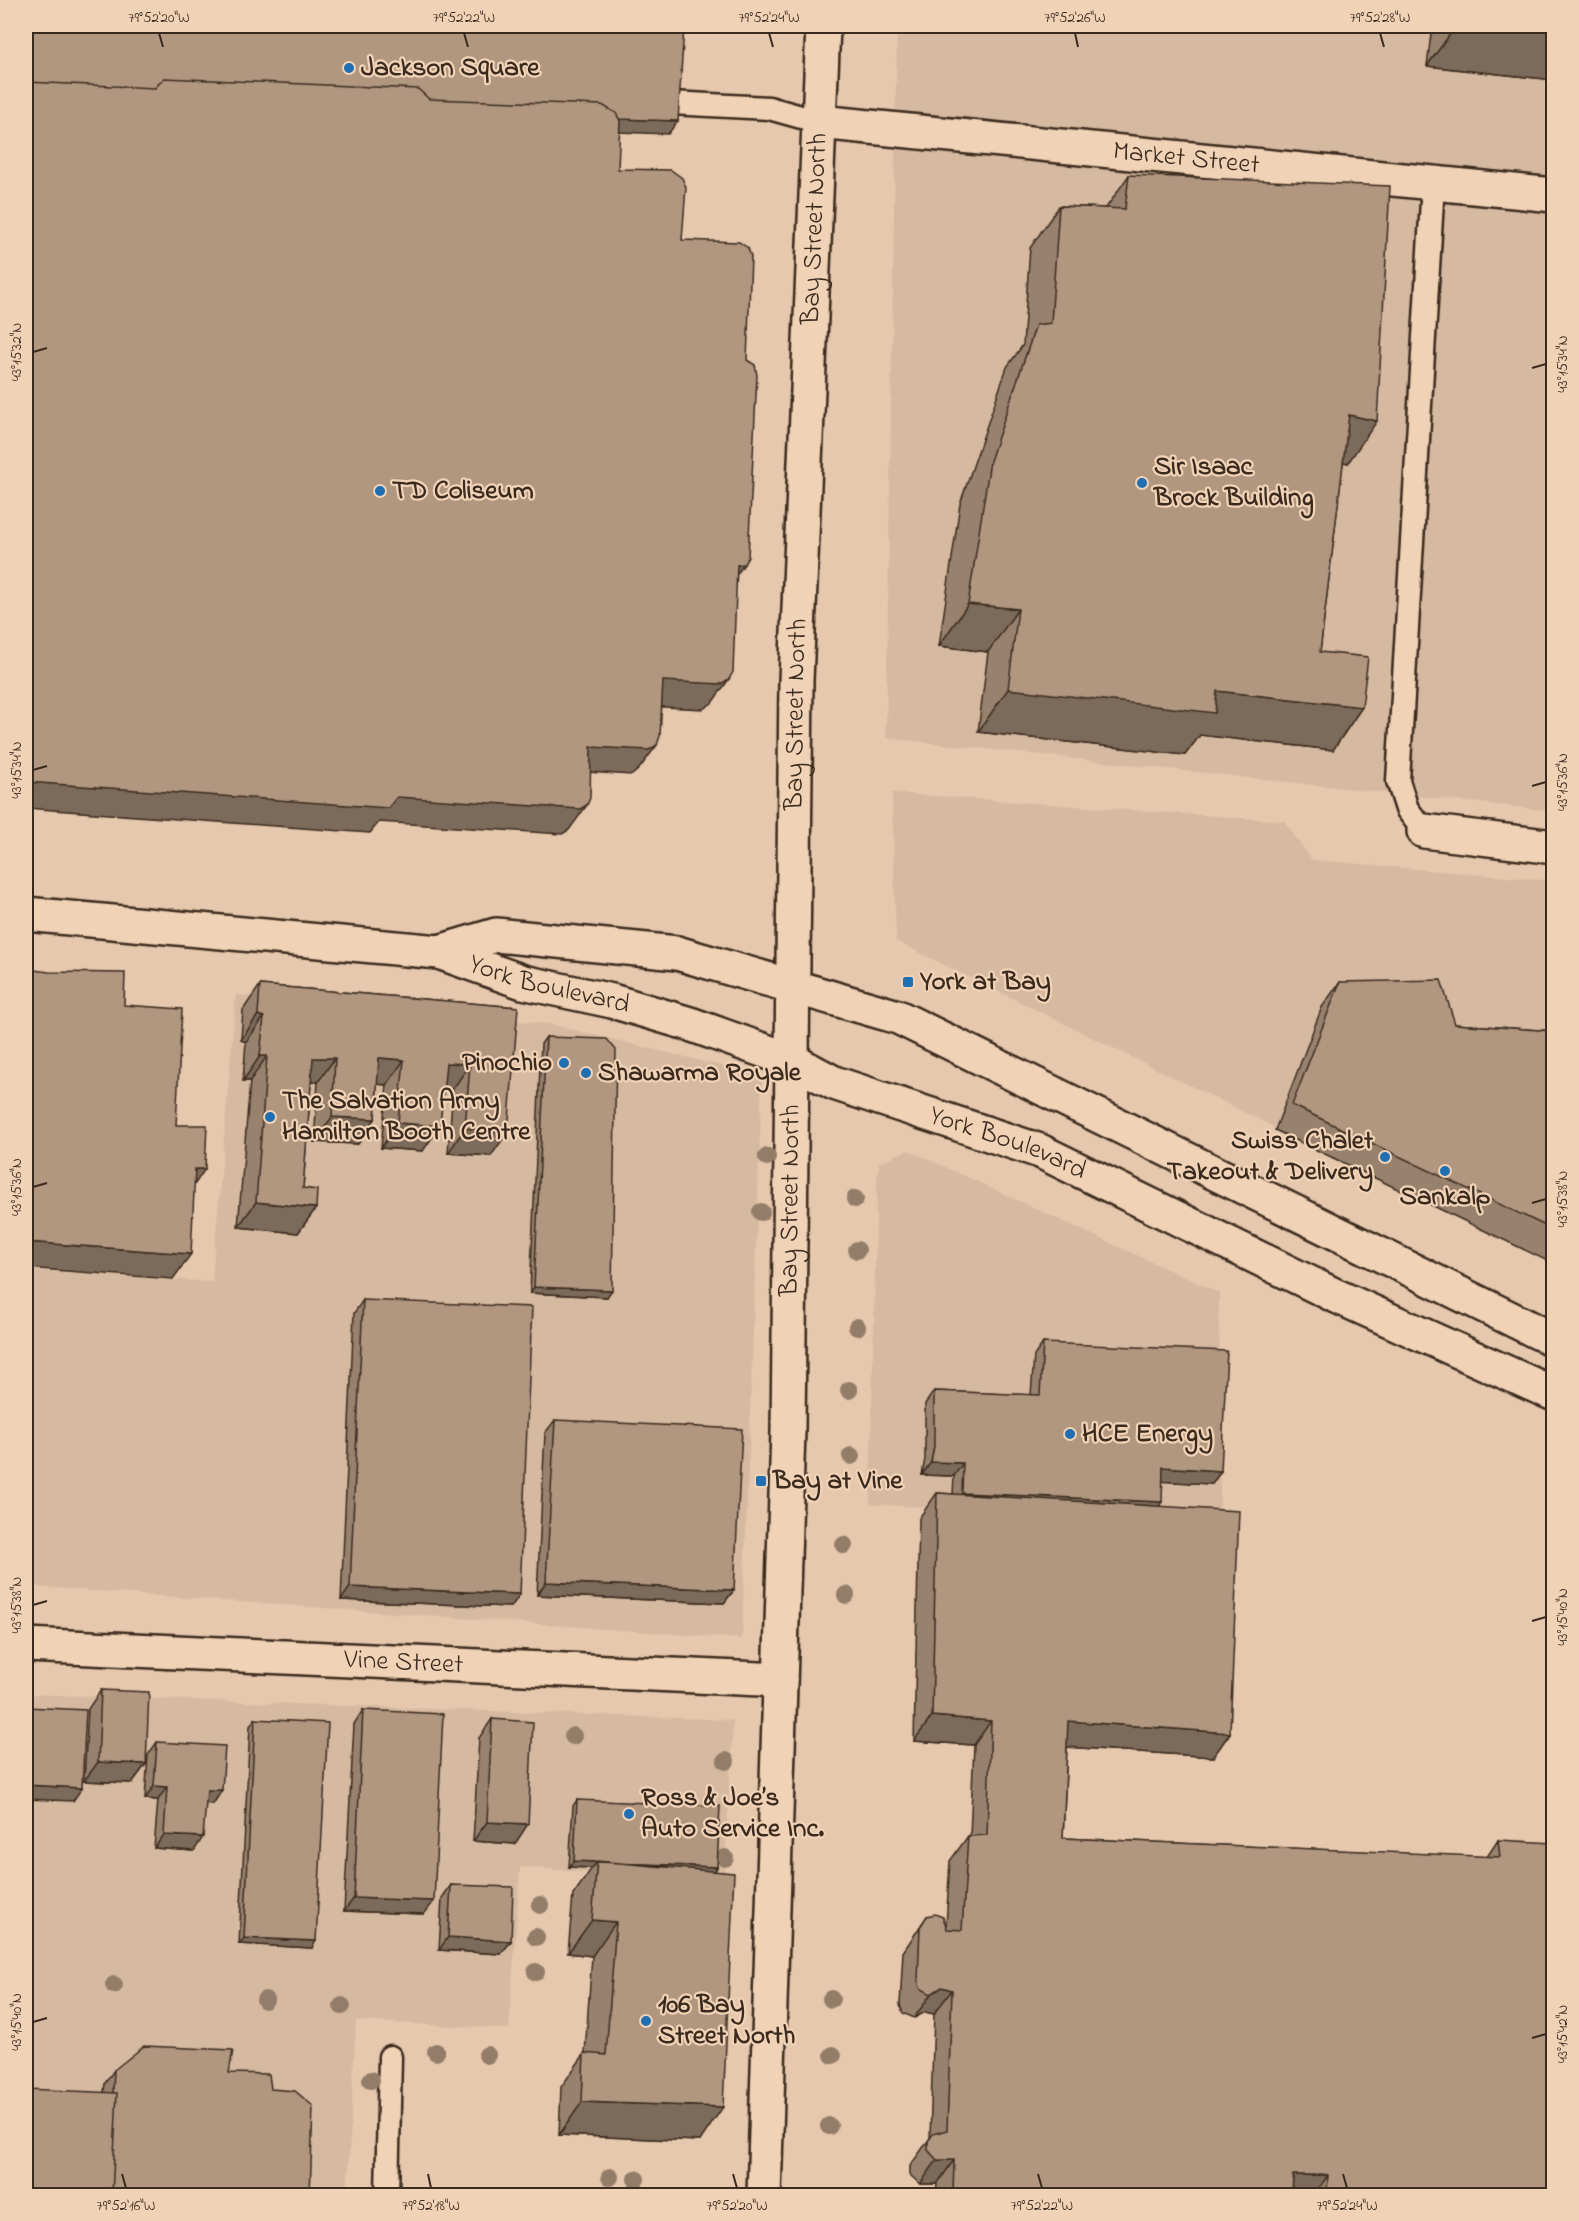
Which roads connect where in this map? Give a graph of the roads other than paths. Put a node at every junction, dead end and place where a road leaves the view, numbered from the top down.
1 (823, 26) edge
2 (670, 103) edge
3 (819, 122) junction
4 (1433, 183) junction
5 (1554, 195) edge
6 (1424, 831) joint
7 (1554, 847) edge
8 (26, 914) edge
9 (439, 951) junction
10 (794, 987) junction
11 (793, 1061) junction
12 (1554, 1340) edge
13 (1554, 1394) edge
14 (26, 1645) edge
15 (780, 1680) junction
16 (390, 2057) dead end
17 (387, 2196) edge
18 (764, 2196) edge

1 - 3 main road, Bay Street North
2 - 3 lane
3 - 4 main road, Market Street
3 - 10 main road, Bay Street North
4 - 5 main road, Market Street
4 - 6 lane
6 - 7 main road
8 - 9 main road, York Boulevard
9 - 10 main road, York Boulevard
9 - 11 main road, York Boulevard
10 - 11 main road, Bay Street North
10 - 12 main road, York Boulevard
11 - 13 main road, York Boulevard
11 - 15 main road, Bay Street North
14 - 15 main road, Vine Street
15 - 18 main road, Bay Street North
16 - 17 lane

